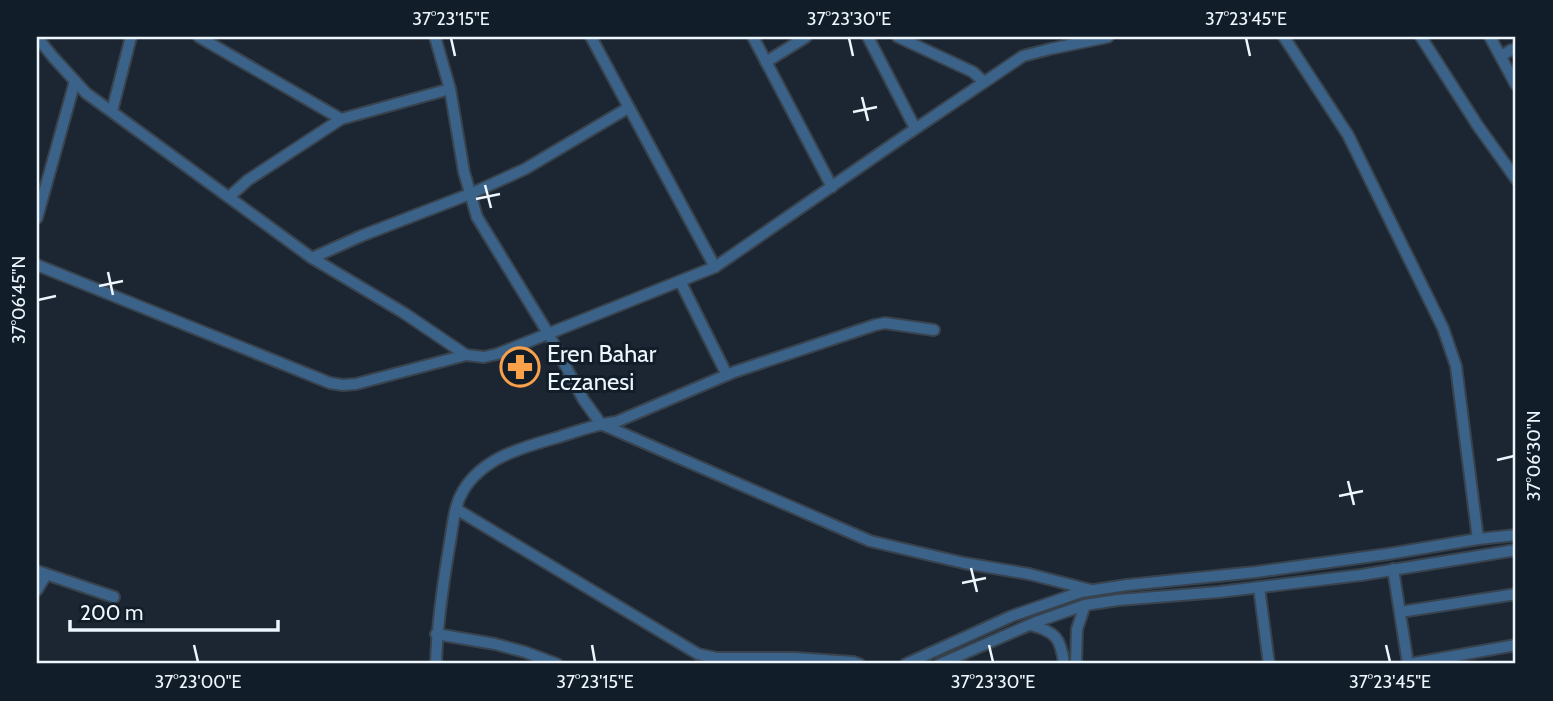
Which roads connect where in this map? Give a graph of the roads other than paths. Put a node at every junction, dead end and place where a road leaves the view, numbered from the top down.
1 (37, 37) edge
2 (131, 37) edge
3 (199, 37) edge
4 (435, 37) edge
5 (591, 37) edge
6 (752, 37) edge
7 (806, 37) edge
8 (868, 37) edge
9 (898, 37) edge
10 (1045, 37) edge
11 (1108, 37) edge
12 (1284, 37) edge
13 (1421, 37) edge
14 (1490, 37) edge
15 (1050, 49) junction
16 (1516, 49) edge
17 (1501, 56) junction
18 (766, 62) junction
19 (75, 82) junction
20 (984, 82) junction
21 (1516, 85) edge
22 (450, 89) junction
23 (628, 108) junction
24 (112, 111) junction
25 (341, 119) junction
26 (915, 128) junction
27 (1516, 179) edge
28 (832, 187) junction
29 (470, 194) junction
30 (229, 197) junction
31 (37, 218) edge
32 (312, 258) junction
33 (37, 265) edge
34 (716, 267) junction
35 (680, 281) junction
36 (934, 330) dead end
37 (548, 333) junction
38 (466, 355) junction
39 (727, 375) junction
40 (601, 424) junction
41 (456, 509) junction
42 (1516, 535) edge
43 (1478, 539) junction
44 (1516, 550) edge
45 (1393, 569) junction
46 (41, 573) edge
47 (1259, 587) junction
48 (37, 590) edge
49 (1091, 590) junction
50 (1516, 594) edge
51 (114, 597) dead end
52 (1085, 605) junction
53 (1400, 612) junction
54 (1030, 625) junction
55 (436, 634) junction
56 (1516, 645) edge
57 (1062, 649) junction
58 (1076, 659) edge
59 (436, 664) edge
60 (557, 664) edge
61 (859, 664) edge
62 (906, 664) edge
63 (940, 664) edge
64 (1064, 664) edge
65 (1269, 664) edge
66 (1408, 664) edge

1 - 19 street
2 - 24 street
3 - 25 street
4 - 22 street
5 - 23 street
6 - 18 street
7 - 18 street
8 - 26 street
9 - 20 street
10 - 15 street
11 - 15 street
12 - 43 street
13 - 27 street
14 - 17 street
15 - 20 street
16 - 17 street
17 - 21 street
18 - 28 street
19 - 24 street
19 - 31 street
20 - 26 street
22 - 25 street
22 - 29 street
23 - 29 street
23 - 34 street
24 - 30 street
25 - 30 street
26 - 28 street
28 - 34 street
29 - 32 street
29 - 37 street
30 - 32 street
32 - 38 street
33 - 38 street
34 - 35 street
35 - 37 street
35 - 39 street
36 - 39 street
37 - 38 street
37 - 40 street
39 - 40 street
40 - 41 street
40 - 49 street
41 - 55 street
41 - 61 street
42 - 43 street
43 - 49 street
44 - 45 street
45 - 47 street
45 - 53 street
46 - 48 street
46 - 51 street
47 - 52 street
47 - 65 street
49 - 62 street
50 - 53 street
52 - 54 street
52 - 58 street
53 - 66 street
54 - 57 street
54 - 63 street
55 - 59 street
55 - 60 street
56 - 66 street
57 - 58 street
57 - 64 street

